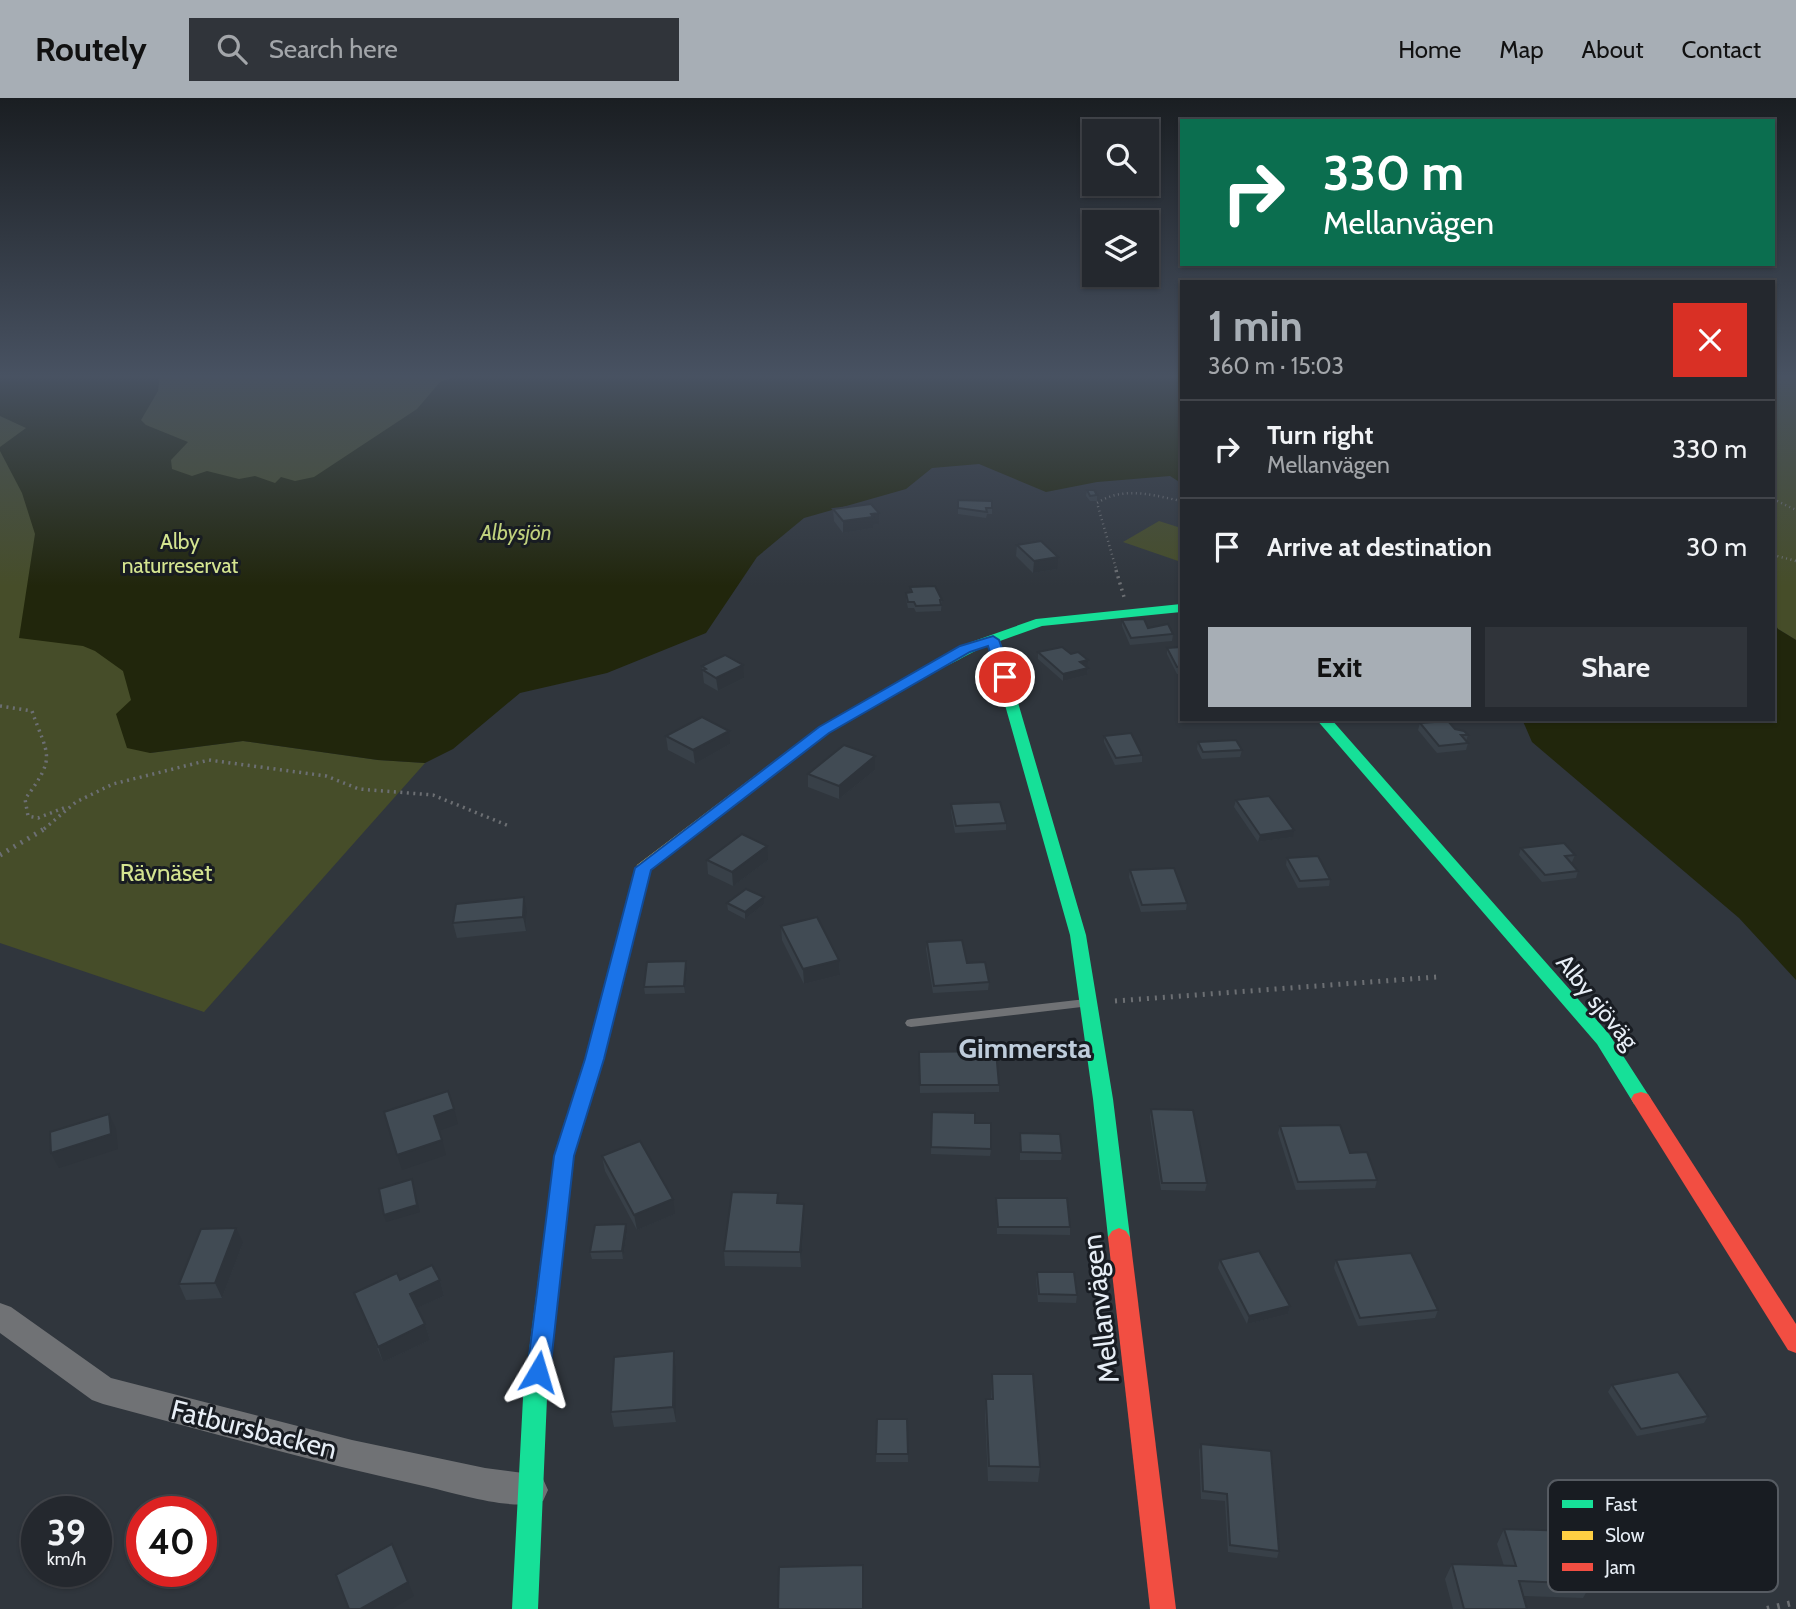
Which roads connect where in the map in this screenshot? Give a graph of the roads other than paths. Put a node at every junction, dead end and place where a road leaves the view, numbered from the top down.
1 (1180, 608) edge
2 (993, 640) junction
3 (1325, 721) edge
4 (1090, 1003) junction
5 (911, 1023) dead end
6 (0, 1316) edge
7 (1796, 1343) edge
8 (531, 1490) junction
9 (525, 1609) edge
10 (1163, 1609) edge

1 - 2 street
2 - 4 street, Mellanvägen
2 - 8 street
3 - 7 street, Alby sjöväg
4 - 5 lane
4 - 10 street, Mellanvägen
6 - 8 street, Fatbursbacken
8 - 9 street

